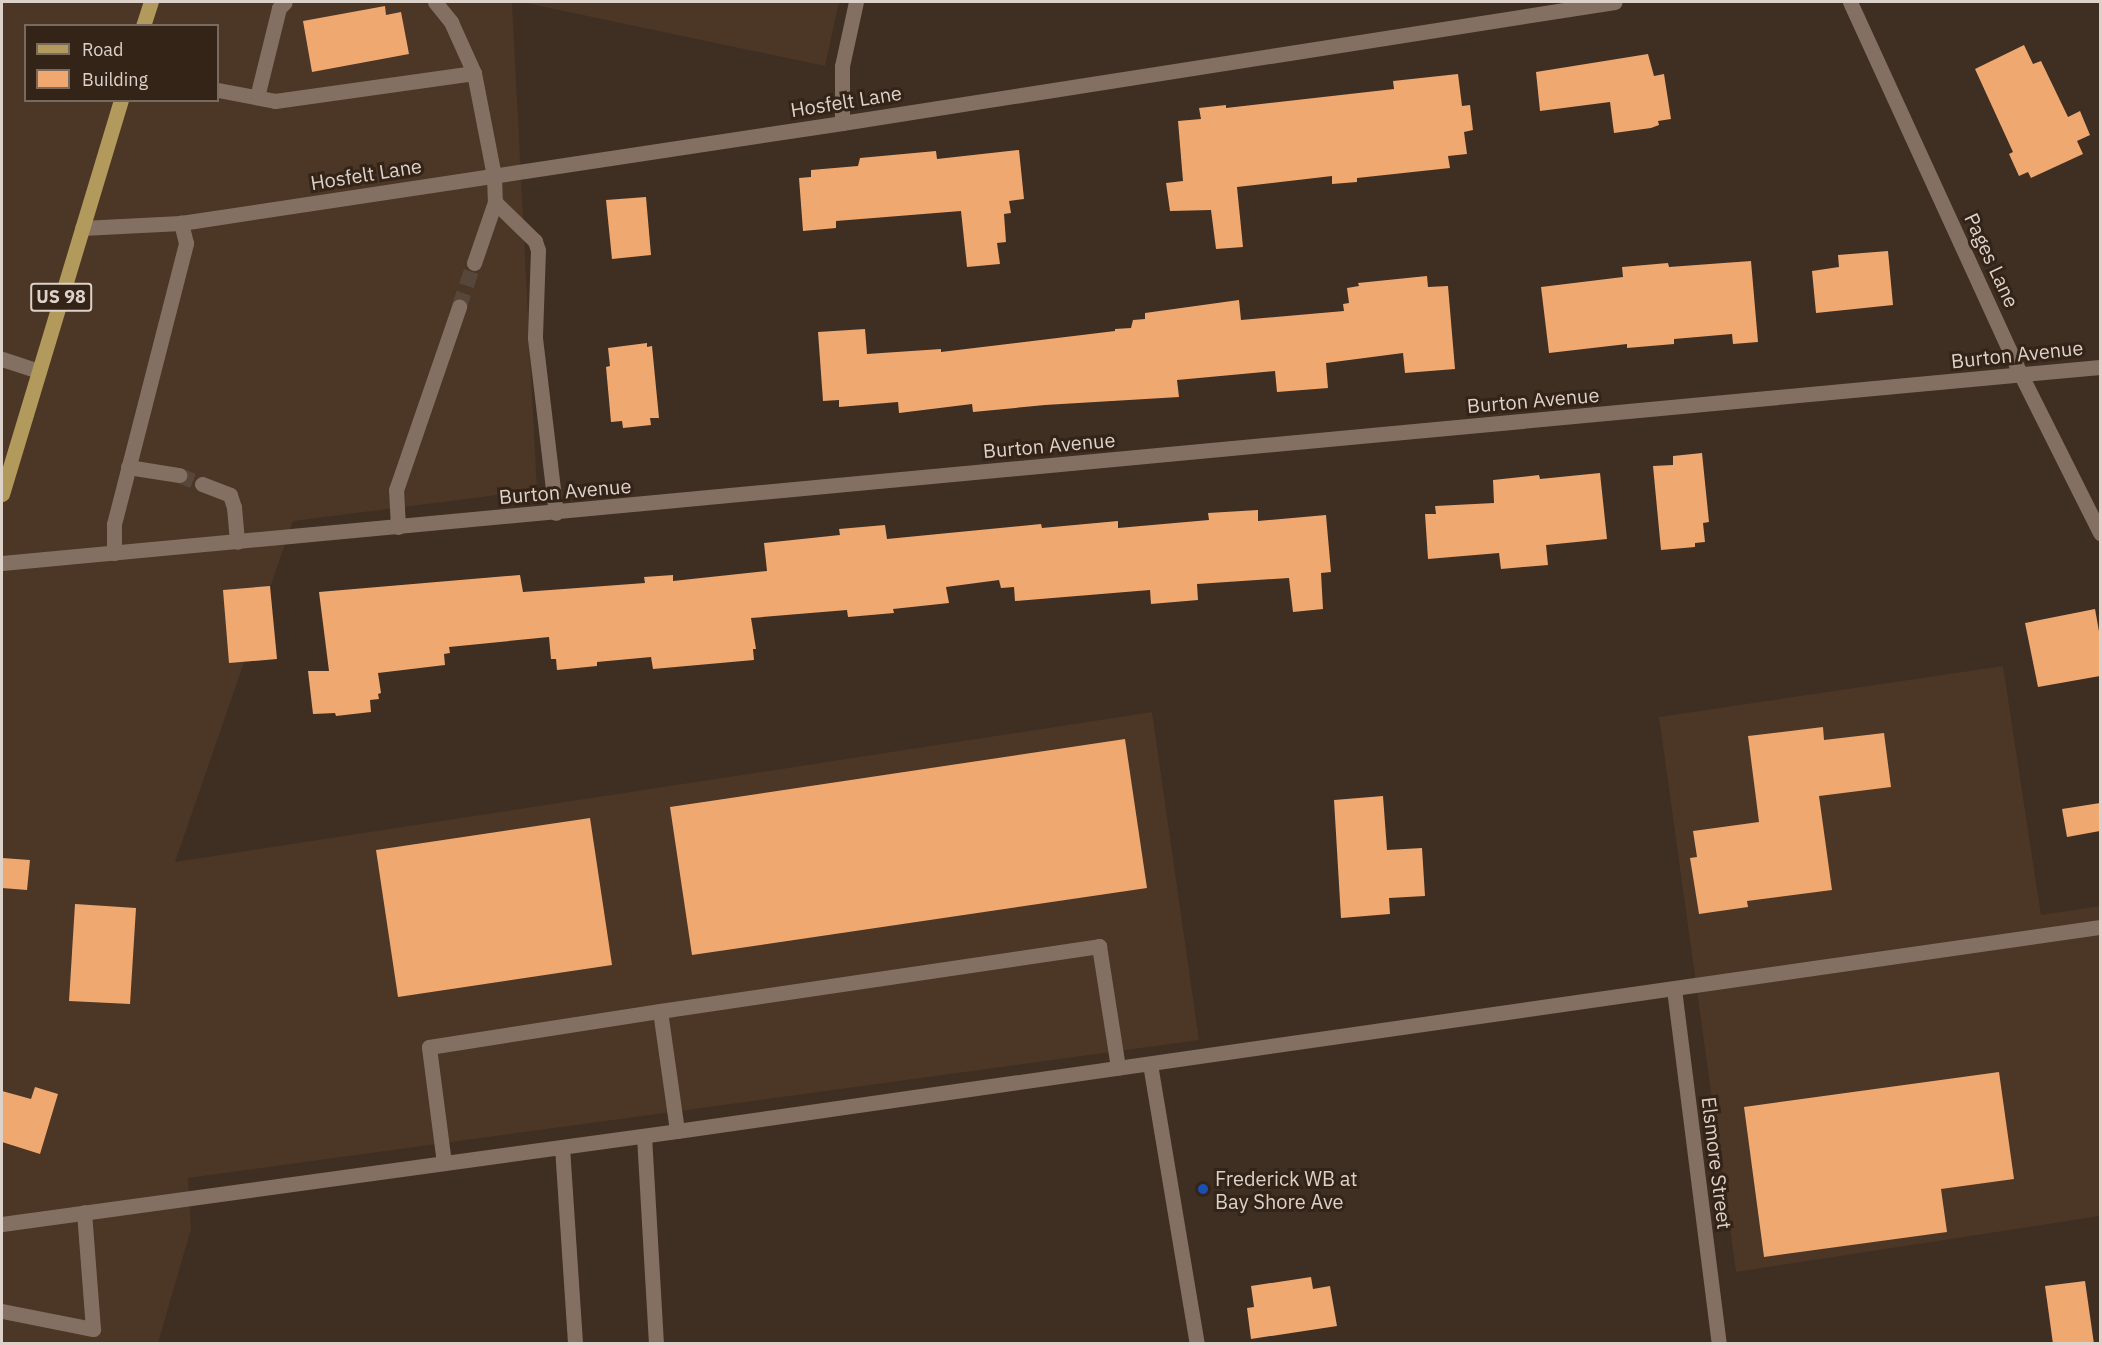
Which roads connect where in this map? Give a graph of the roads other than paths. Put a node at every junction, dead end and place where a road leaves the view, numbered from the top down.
1 (151, 2) edge
2 (285, 2) edge
3 (435, 2) edge
4 (856, 2) edge
5 (1615, 2) edge
6 (1850, 2) edge
7 (145, 24) edge
8 (474, 73) junction
9 (219, 90) edge
10 (257, 98) junction
11 (120, 102) edge
12 (842, 123) junction
13 (494, 176) junction
14 (495, 202) junction
15 (181, 223) junction
16 (82, 228) junction
17 (474, 263) tunnel mouth
18 (459, 307) tunnel mouth
19 (2, 359) edge
20 (2100, 366) edge
21 (39, 370) junction
22 (2021, 375) junction
23 (128, 467) junction
24 (179, 475) tunnel mouth
25 (202, 484) tunnel mouth
26 (2, 494) edge
27 (556, 513) junction
28 (398, 527) junction
29 (2100, 533) edge
30 (237, 542) junction
31 (114, 553) junction
32 (2, 563) edge
33 (2100, 927) edge
34 (1674, 989) junction
35 (660, 1011) junction
36 (1150, 1064) junction
37 (1118, 1068) junction
38 (677, 1131) junction
39 (644, 1136) junction
40 (562, 1147) junction
41 (444, 1163) junction
42 (84, 1212) junction
43 (2, 1224) edge
44 (2, 1311) edge
45 (93, 1329) junction
46 (88, 1344) edge
47 (575, 1344) edge
48 (656, 1344) edge
49 (1197, 1344) edge
50 (1719, 1344) edge

1 - 7 main road
2 - 10 street
3 - 8 street
4 - 12 street
5 - 12 street, Hosfelt Lane
6 - 22 street, Pages Lane
8 - 10 street
8 - 13 street
9 - 10 street
11 - 16 main road, US 98
12 - 13 street, Hosfelt Lane
13 - 14 street
13 - 15 street, Hosfelt Lane
14 - 17 street
14 - 27 street
15 - 16 street, Hosfelt Lane
15 - 23 street
16 - 21 main road, US 98
18 - 28 street
19 - 21 street
20 - 22 street, Burton Avenue
21 - 26 main road, US 98
22 - 27 street, Burton Avenue
22 - 29 street, Pages Lane
23 - 24 street
23 - 31 street
25 - 30 street
27 - 28 street, Burton Avenue
28 - 30 street, Burton Avenue
30 - 31 street, Burton Avenue
31 - 32 street, Burton Avenue
33 - 34 street
34 - 36 street
34 - 50 street, Elsmore Street
35 - 37 street
35 - 38 street
35 - 41 street
36 - 37 street
36 - 49 street
37 - 38 street
38 - 39 street
39 - 40 street
39 - 48 street
40 - 41 street
40 - 47 street
41 - 42 street
42 - 43 street
42 - 45 street
44 - 45 street
45 - 46 street

